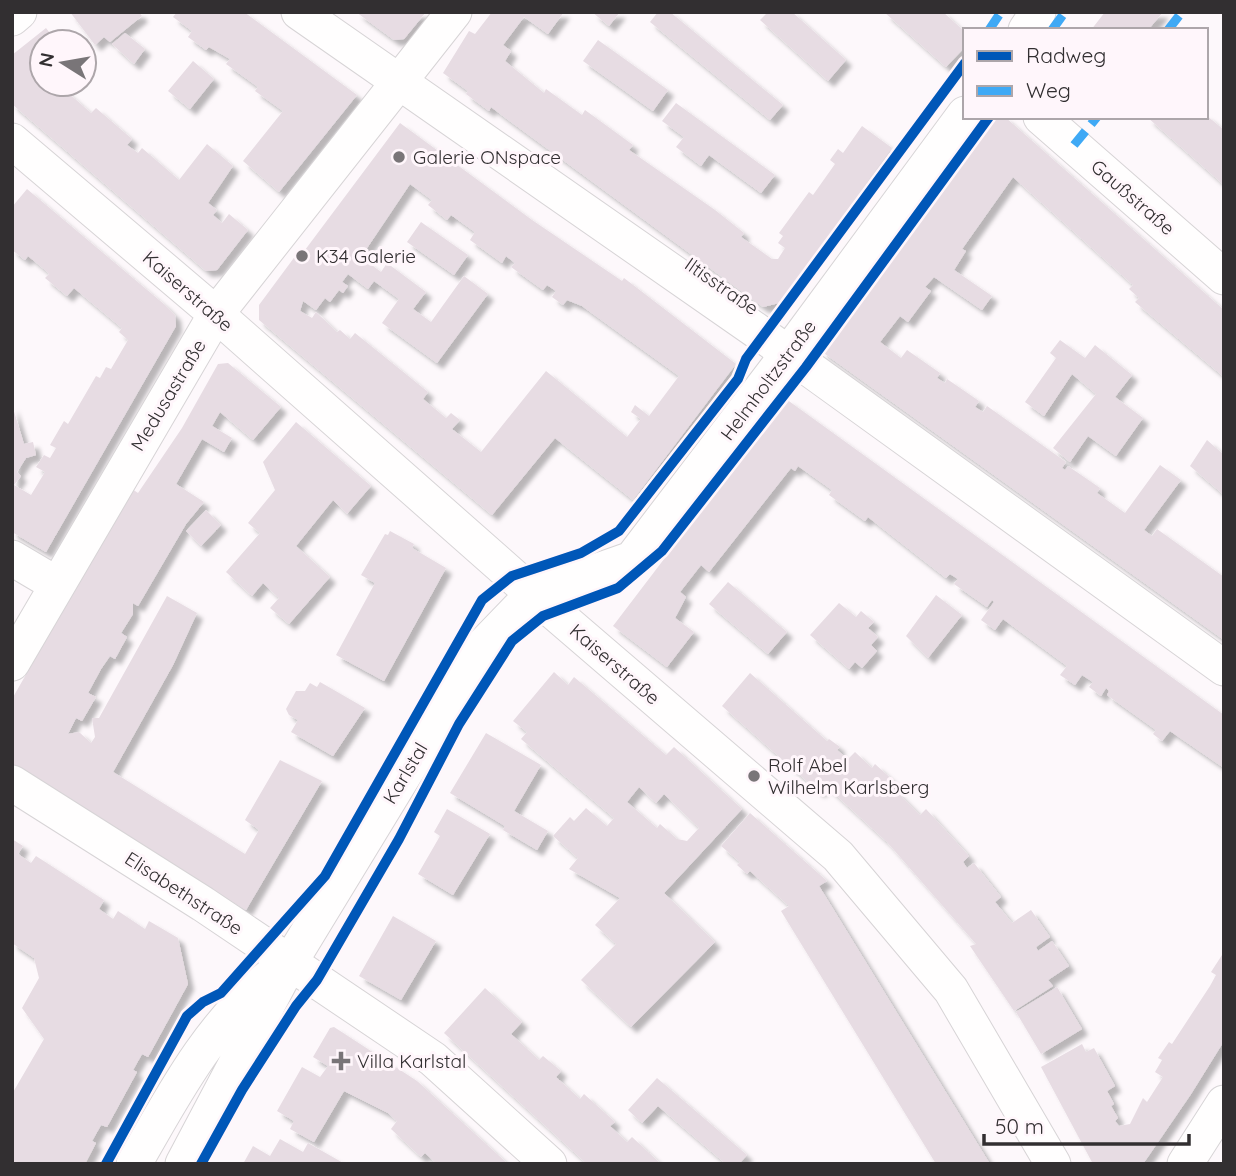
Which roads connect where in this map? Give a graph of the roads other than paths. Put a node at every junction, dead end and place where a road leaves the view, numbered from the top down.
1 (19, 12) edge
2 (299, 12) edge
3 (454, 12) edge
4 (1038, 12) edge
5 (12, 18) edge
6 (1027, 28) edge
7 (398, 84) junction
8 (963, 117) edge
9 (1043, 119) edge
10 (12, 141) edge
11 (1224, 277) edge
12 (216, 314) junction
13 (788, 354) junction
14 (32, 570) edge
15 (533, 594) junction
16 (12, 663) edge
17 (1224, 668) edge
18 (12, 783) edge
19 (290, 962) junction
20 (1224, 1103) edge
21 (134, 1164) edge
22 (183, 1164) edge
23 (549, 1164) edge
24 (1053, 1164) edge
25 (1185, 1164) edge

1 - 5 street
2 - 7 street, Iltisstraße
3 - 7 street, Medusastraße
4 - 6 street
7 - 12 street, Medusastraße
7 - 13 street, Iltisstraße
8 - 13 street, Helmholtzstraße
9 - 11 street, Gaußstraße
10 - 12 street, Kaiserstraße
12 - 14 street, Medusastraße
12 - 15 street, Kaiserstraße
13 - 15 street, Helmholtzstraße
13 - 17 street, Iltisstraße
14 - 16 street, Medusastraße
15 - 19 street, Karlstal
15 - 24 street, Kaiserstraße
18 - 19 street, Elisabethstraße
19 - 21 street, Karlstal
19 - 22 street, Karlstal
19 - 23 street, Elisabethstraße
20 - 25 street

